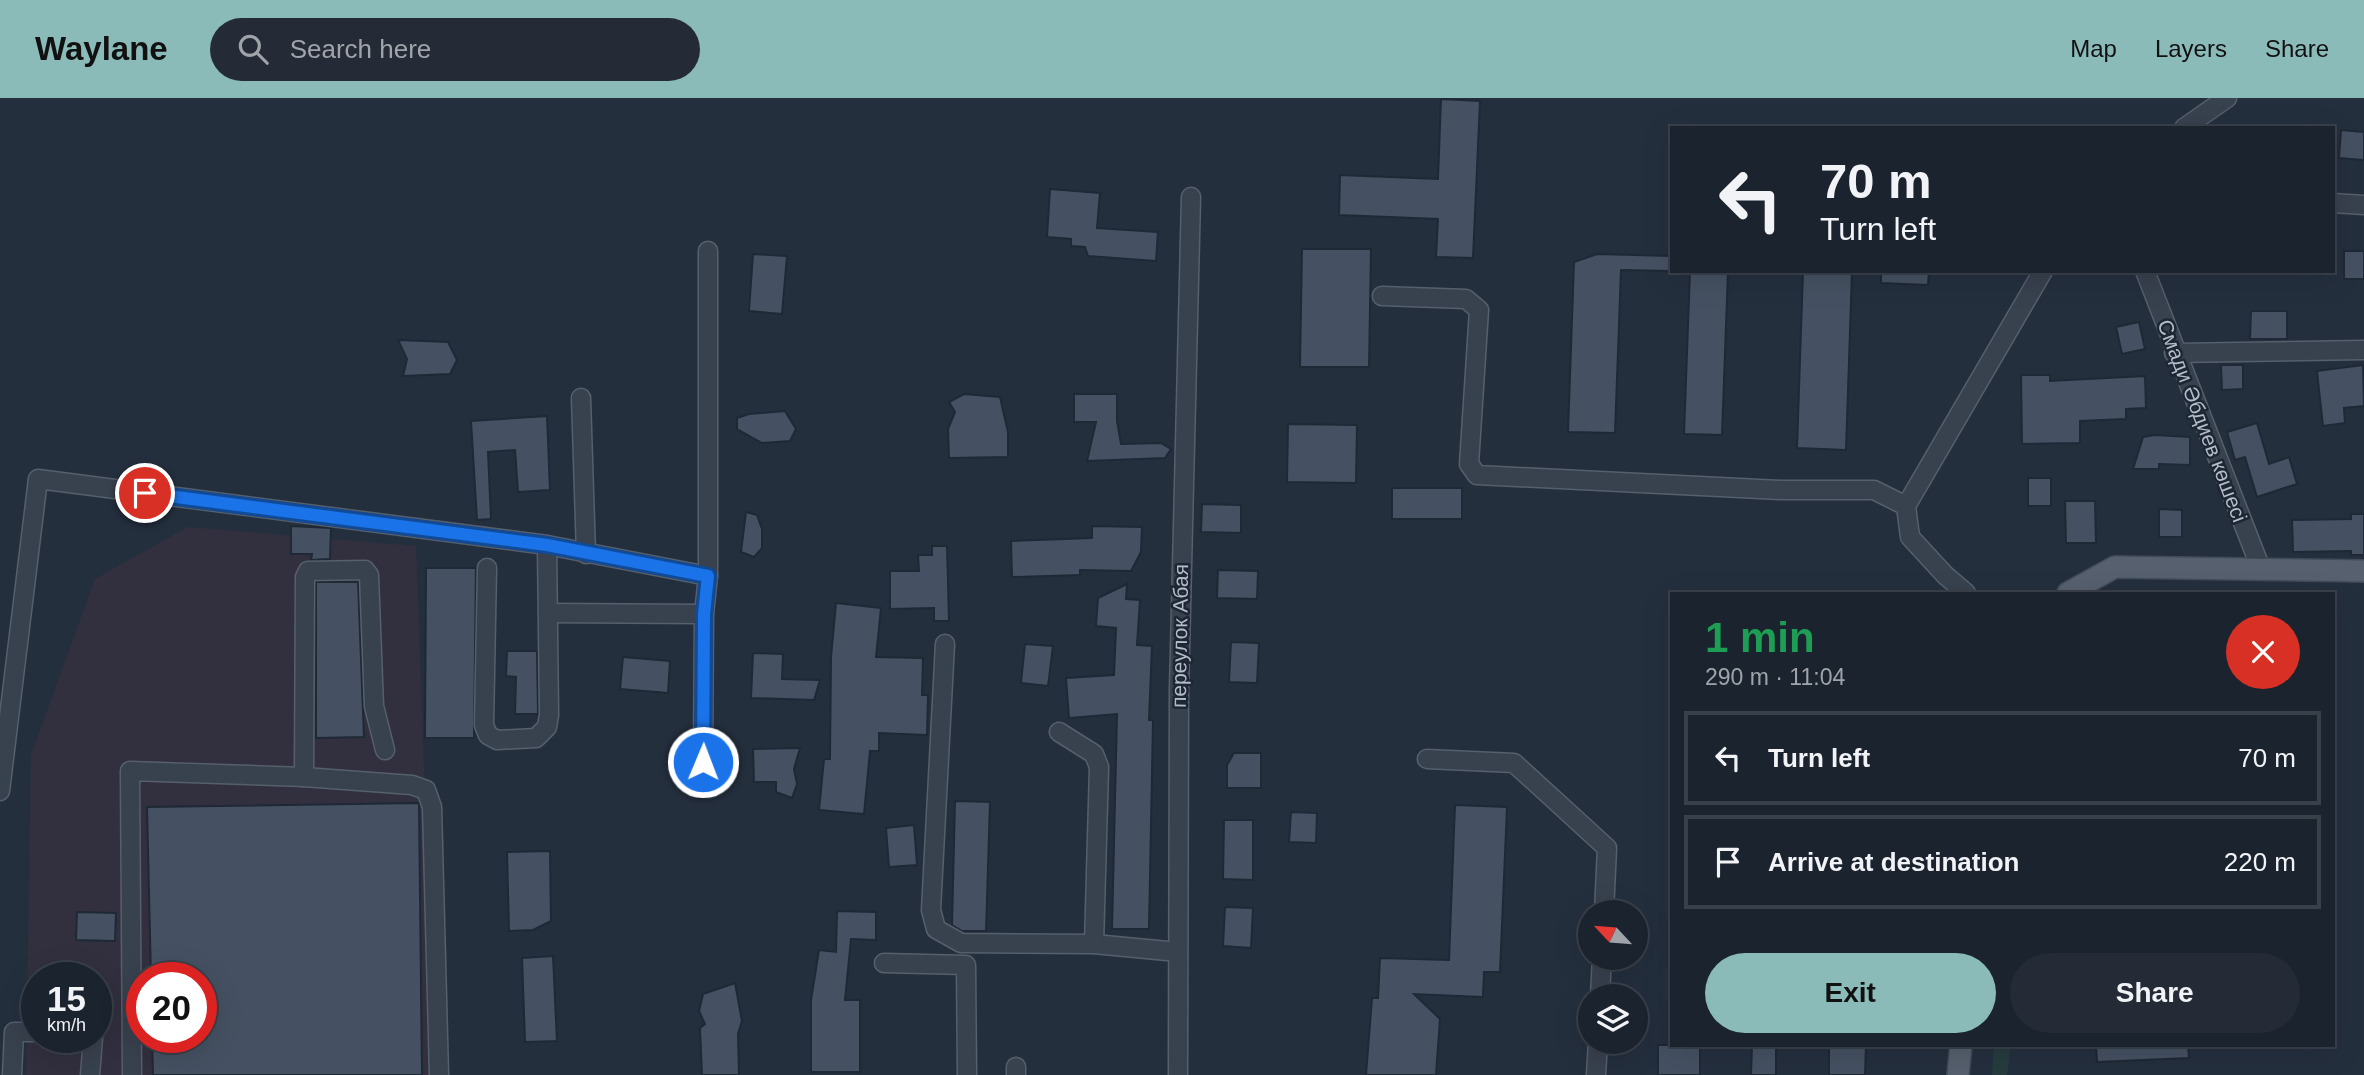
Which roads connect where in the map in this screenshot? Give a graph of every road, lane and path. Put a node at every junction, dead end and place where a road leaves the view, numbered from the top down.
1 (2227, 98) edge
2 (2188, 126) edge
3 (1191, 197) dead end
4 (2335, 203) edge
5 (2364, 205) edge
6 (708, 251) dead end
7 (2042, 273) edge
8 (2146, 273) edge
9 (1382, 296) dead end
10 (2364, 351) edge
11 (2174, 353) junction
12 (581, 398) dead end
13 (1906, 506) junction
14 (547, 545) junction
15 (586, 554) junction
16 (487, 568) dead end
17 (2261, 569) junction
18 (2364, 571) edge
19 (708, 576) junction
20 (1965, 592) edge
21 (2070, 592) edge
22 (548, 612) junction
23 (704, 614) junction
24 (945, 644) dead end
25 (1059, 732) dead end
26 (385, 750) dead end
27 (1427, 759) dead end
28 (703, 762) dead end
29 (304, 778) junction
30 (0, 791) edge
31 (1605, 900) edge
32 (1094, 944) junction
33 (1178, 952) junction
34 (884, 963) dead end
35 (21, 1032) edge
36 (1961, 1047) edge
37 (92, 1053) edge
38 (1597, 1054) edge
39 (12, 1075) edge
40 (90, 1075) edge
41 (132, 1075) edge
42 (439, 1075) edge
43 (967, 1075) edge
44 (1178, 1075) edge
45 (1596, 1075) edge
46 (1958, 1075) edge

1 - 2 street
3 - 33 street, переулок Абая
4 - 5 street
6 - 19 street
7 - 13 street
8 - 11 street, Смади Әбдиев көшесі
9 - 13 street
10 - 11 street
11 - 17 street, Смади Әбдиев көшесі
12 - 15 street
13 - 20 street
14 - 15 street
14 - 22 street
14 - 30 street
15 - 19 street
16 - 22 street
17 - 18 main road
17 - 21 main road
19 - 23 street
22 - 23 street
23 - 28 street
24 - 32 street
25 - 32 street
26 - 29 street
27 - 31 street
29 - 41 street
29 - 42 street
32 - 33 street
33 - 44 street, переулок Абая
34 - 43 street
35 - 39 street
36 - 46 main road
37 - 40 street
38 - 45 street

